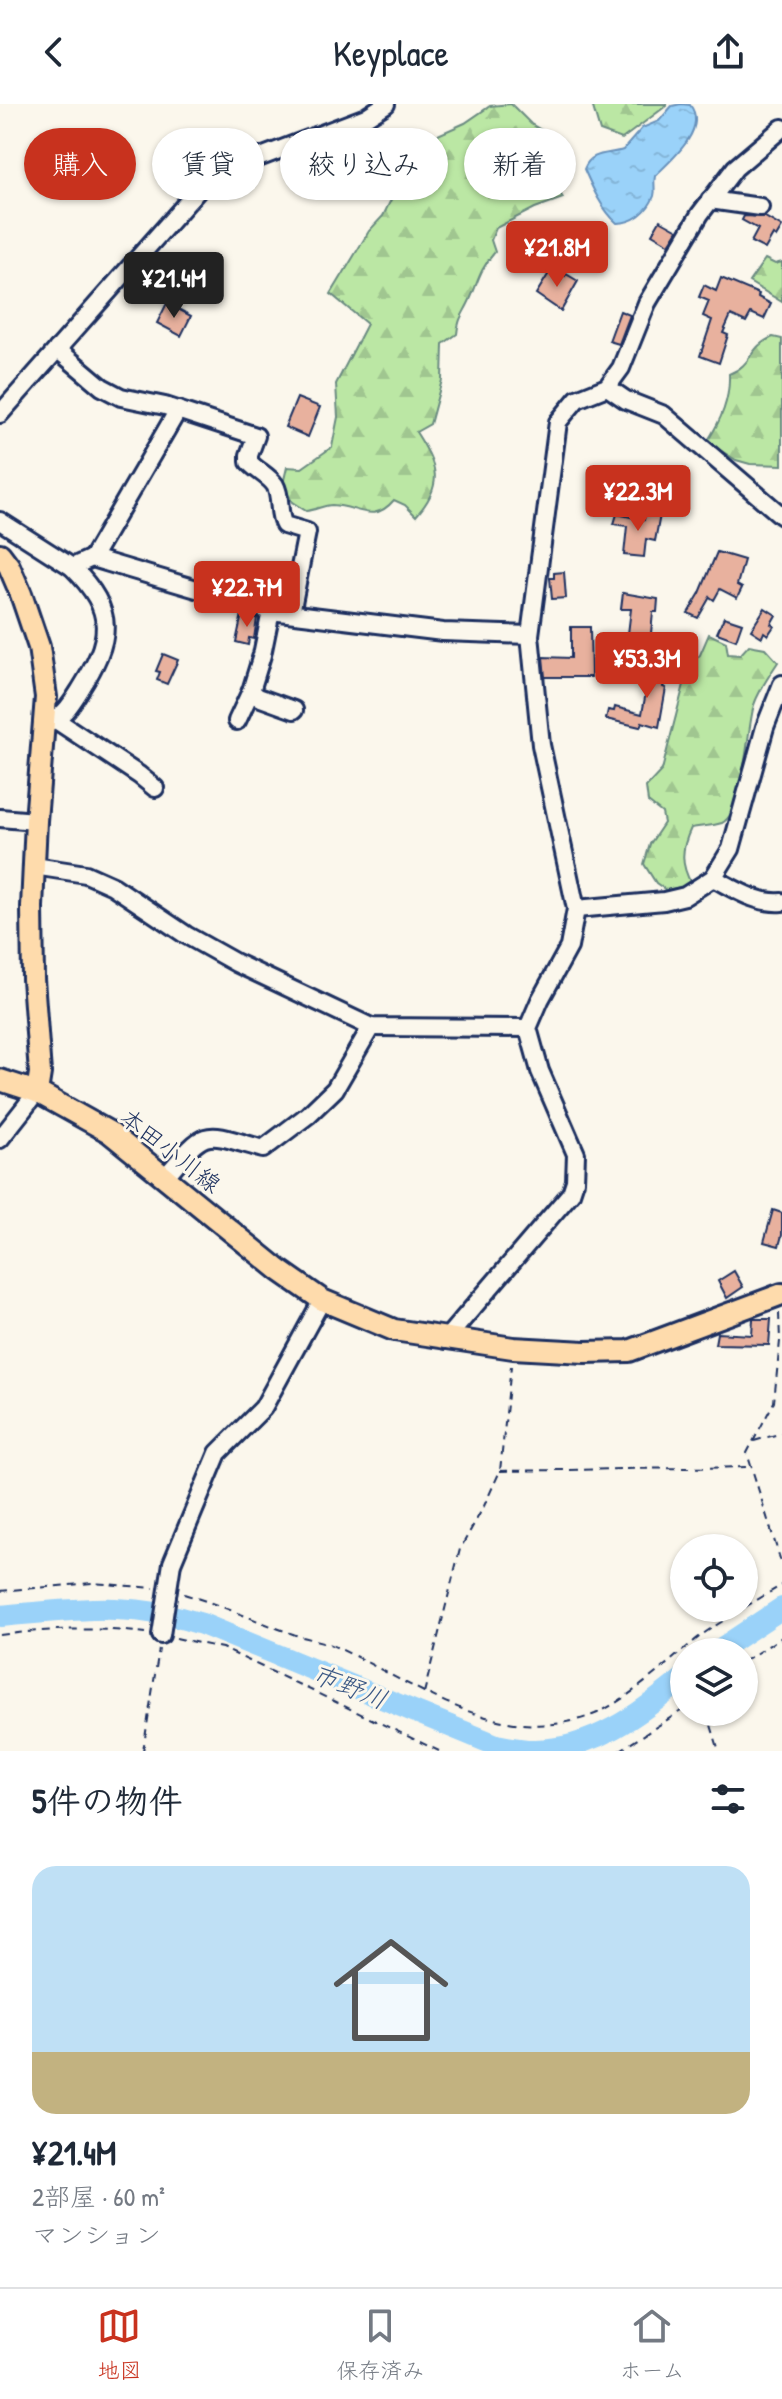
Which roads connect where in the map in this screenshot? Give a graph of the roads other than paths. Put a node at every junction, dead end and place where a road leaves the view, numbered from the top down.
1 (386, 104) edge
2 (782, 128) edge
3 (710, 200) junction
4 (760, 207) dead end
5 (57, 349) junction
6 (607, 387) junction
7 (178, 410) junction
8 (0, 414) edge
9 (782, 516) edge
10 (0, 521) edge
11 (0, 554) edge
12 (92, 558) junction
13 (72, 567) junction
14 (271, 611) junction
15 (291, 613) junction
16 (530, 635) junction
17 (782, 684) edge
18 (251, 691) junction
19 (294, 710) dead end
20 (237, 721) dead end
21 (50, 722) junction
22 (155, 788) dead end
23 (0, 818) edge
24 (36, 821) junction
25 (34, 866) junction
26 (713, 878) junction
27 (782, 902) edge
28 (576, 909) junction
29 (371, 1027) junction
30 (528, 1028) junction
31 (0, 1080) edge
32 (37, 1092) junction
33 (0, 1139) edge
34 (165, 1177) junction
35 (780, 1295) edge
36 (322, 1300) junction
37 (445, 1340) junction
38 (161, 1635) road end

1 - 5 street
2 - 3 street
3 - 4 street
3 - 6 street
5 - 7 street
5 - 8 street
6 - 9 street
6 - 16 street
7 - 12 street
7 - 15 street
10 - 13 street
11 - 21 main road
12 - 13 street
12 - 14 street
13 - 21 street
14 - 15 street
14 - 18 street
15 - 16 street
16 - 28 street
17 - 26 street
18 - 19 street
18 - 20 street
21 - 22 street
21 - 24 main road
23 - 24 street
24 - 25 main road
25 - 29 street
25 - 32 main road
26 - 27 street
26 - 28 street
28 - 30 street
29 - 30 street
29 - 34 street
30 - 37 street
31 - 32 main road, 本田小川線
32 - 33 street
32 - 34 main road, 本田小川線
34 - 36 main road, 本田小川線
35 - 37 main road, 本田小川線
36 - 37 main road, 本田小川線
36 - 38 street

